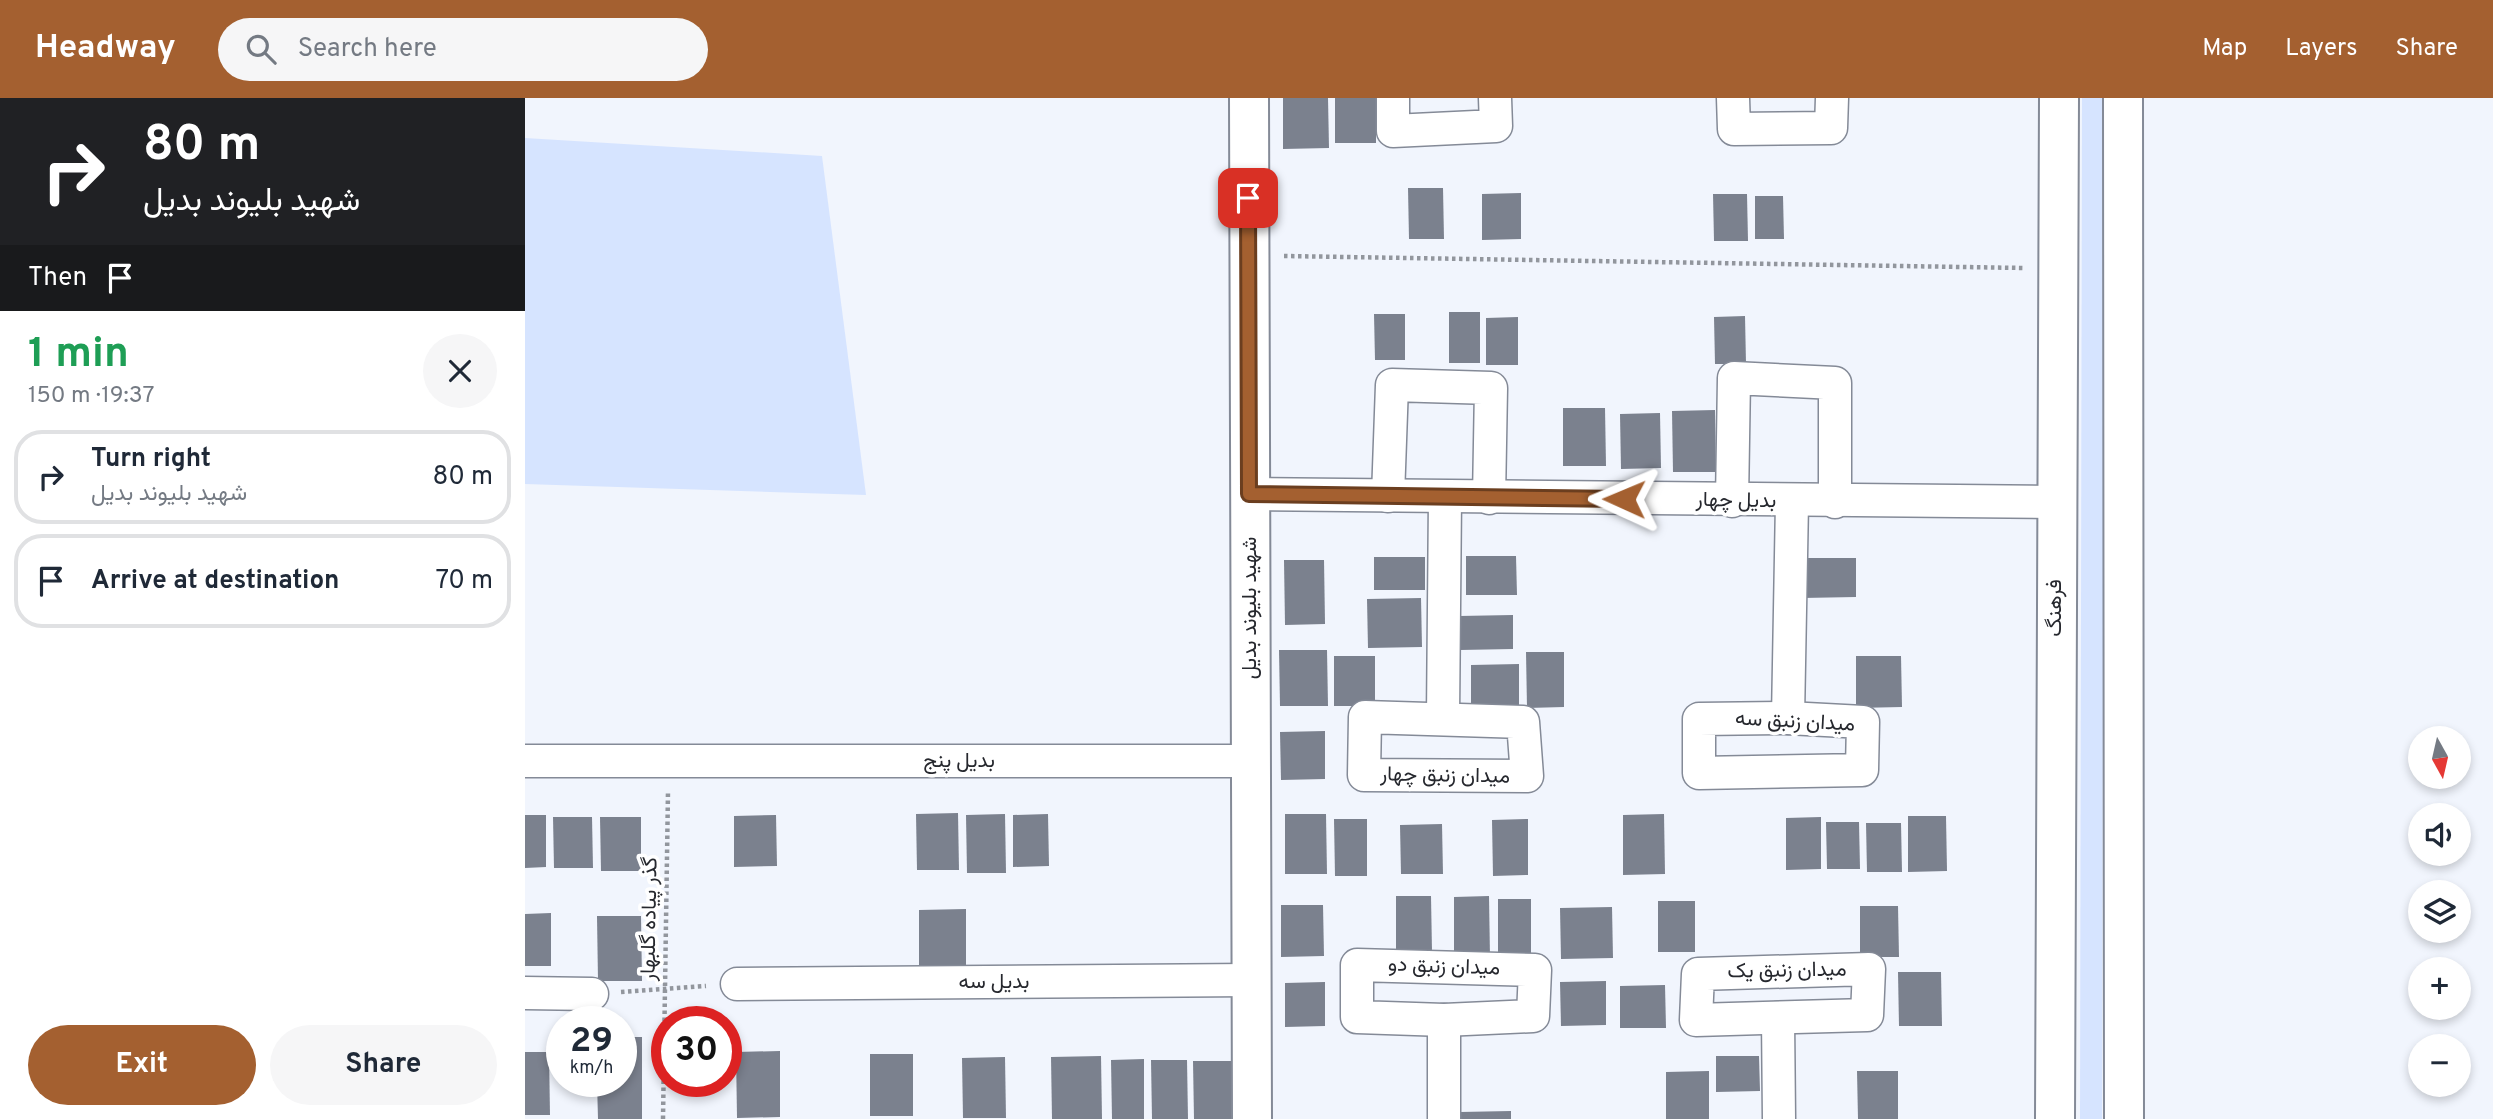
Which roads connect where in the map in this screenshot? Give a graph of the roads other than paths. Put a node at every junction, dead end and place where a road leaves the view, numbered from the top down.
1 (1249, 98) edge
2 (1393, 98) edge
3 (1495, 98) edge
4 (1733, 98) edge
5 (1832, 98) edge
6 (2059, 98) edge
7 (2123, 98) edge
8 (1249, 494) junction
9 (1388, 496) junction
10 (1445, 497) junction
11 (1489, 498) junction
12 (1732, 501) junction
13 (1792, 502) junction
14 (1835, 502) junction
15 (2056, 502) junction
16 (1443, 717) junction
17 (1788, 718) junction
18 (525, 761) edge
19 (1250, 761) junction
20 (1251, 980) junction
21 (737, 984) road end
22 (525, 993) edge
23 (592, 994) road end
24 (1778, 1018) junction
25 (1444, 1020) junction
26 (1252, 1119) edge
27 (1444, 1119) edge
28 (1779, 1119) edge
29 (2055, 1119) edge
30 (2124, 1119) edge

1 - 8 main road, شهید بلیوند بدیل
2 - 3 street
4 - 5 street
6 - 15 main road, فرهنگ
7 - 30 main road
8 - 9 street, بدیل چهار
8 - 19 main road, شهید بلیوند بدیل
9 - 10 street, بدیل چهار
9 - 11 street
10 - 11 street, بدیل چهار
10 - 16 street
11 - 12 street, بدیل چهار
12 - 13 street, بدیل چهار
12 - 14 street
13 - 14 street, بدیل چهار
13 - 17 street
14 - 15 street, بدیل چهار
15 - 29 main road, فرهنگ
16 - 16 street, میدان زنبق چهار
17 - 17 street, میدان زنبق سه
18 - 19 street, بدیل پنج
19 - 20 main road, شهید بلیوند بدیل
20 - 21 street, بدیل سه
20 - 26 main road, شهید بلیوند بدیل
22 - 23 street
24 - 24 street, میدان زنبق یک
24 - 28 street
25 - 25 street, میدان زنبق دو
25 - 27 street

